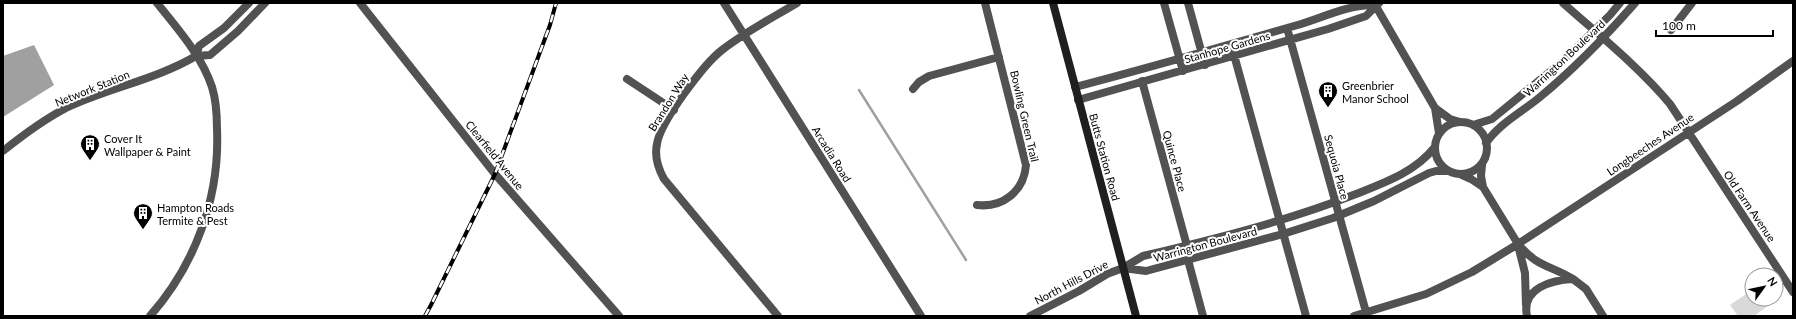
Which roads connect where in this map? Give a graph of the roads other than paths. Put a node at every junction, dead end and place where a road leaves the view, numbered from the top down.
1 (157, 3) edge
2 (250, 3) edge
3 (265, 3) edge
4 (360, 3) edge
5 (724, 3) edge
6 (797, 3) edge
7 (985, 3) edge
8 (1053, 3) edge
9 (1164, 3) edge
10 (1188, 3) edge
11 (1563, 3) edge
12 (1620, 3) edge
13 (1635, 3) edge
14 (1692, 3) edge
15 (1376, 4) edge
16 (1287, 28) junction
17 (1594, 30) junction
18 (1671, 30) dead end
19 (744, 35) junction
20 (1602, 38) junction
21 (1290, 41) junction
22 (1231, 44) junction
23 (1201, 52) junction
24 (196, 56) junction
25 (999, 57) junction
26 (1234, 57) junction
27 (1179, 59) junction
28 (1793, 61) edge
29 (1205, 65) junction
30 (1136, 71) junction
31 (1183, 71) junction
32 (1158, 78) junction
33 (627, 79) dead end
34 (1142, 82) junction
35 (1075, 87) junction
36 (913, 89) dead end
37 (1078, 100) junction
38 (1435, 108) junction
39 (674, 110) junction
40 (1460, 122) junction
41 (1473, 125) junction
42 (1689, 131) junction
43 (1438, 134) junction
44 (1486, 142) junction
45 (1434, 148) junction
46 (3, 150) edge
47 (1482, 164) junction
48 (1447, 171) junction
49 (1462, 175) junction
50 (1483, 187) junction
51 (1335, 202) junction
52 (977, 205) dead end
53 (1338, 216) junction
54 (1280, 221) junction
55 (1283, 234) junction
56 (1518, 244) junction
57 (1187, 246) junction
58 (1188, 260) junction
59 (1123, 268) junction
60 (1573, 279) junction
61 (1793, 292) edge
62 (1366, 312) junction
63 (1527, 314) edge
64 (150, 316) edge
65 (620, 316) edge
66 (778, 316) edge
67 (921, 316) edge
68 (1030, 316) edge
69 (1136, 316) edge
70 (1204, 316) edge
71 (1306, 316) edge
72 (1354, 316) edge
73 (1603, 316) edge

1 - 24 street
2 - 24 street, Network Station
3 - 24 street, Network Station
4 - 65 street, Clearfield Avenue
5 - 19 street, Arcadia Road
6 - 19 street, Brandon Way
7 - 25 street, Bowling Green Trail
8 - 35 main road, Butts Station Road
9 - 27 street
10 - 23 street
11 - 17 street, Old Farm Avenue
12 - 17 street, Warrington Boulevard
13 - 20 street, Warrington Boulevard
14 - 18 street
15 - 16 street, Stanhope Gardens
15 - 21 street, Stanhope Gardens
15 - 38 street
16 - 21 street, Sequoia Place
16 - 22 street, Stanhope Gardens
17 - 20 street, Old Farm Avenue
17 - 41 street, Warrington Boulevard
19 - 39 street, Brandon Way
19 - 67 street, Arcadia Road
20 - 42 street, Old Farm Avenue
20 - 44 street, Warrington Boulevard
21 - 26 street, Stanhope Gardens
21 - 51 street, Sequoia Place
22 - 23 street, Stanhope Gardens
22 - 26 street
23 - 27 street, Stanhope Gardens
23 - 29 street
24 - 46 street, Network Station
24 - 64 street
25 - 36 street
25 - 52 street, Bowling Green Trail
26 - 29 street, Stanhope Gardens
26 - 54 street
27 - 30 street, Stanhope Gardens
27 - 31 street
28 - 42 street, Longbeeches Avenue
29 - 31 street, Stanhope Gardens
30 - 32 street
30 - 35 street, Stanhope Gardens
31 - 32 street, Stanhope Gardens
32 - 34 street, Stanhope Gardens
33 - 39 street
34 - 37 street, Stanhope Gardens
34 - 57 street, Quince Place
35 - 37 main road, Butts Station Road
37 - 59 main road, Butts Station Road
38 - 40 street
38 - 43 street
39 - 66 street, Brandon Way
40 - 41 street
40 - 43 street
41 - 44 street
42 - 56 street, Longbeeches Avenue
42 - 61 street, Old Farm Avenue
43 - 45 street
44 - 47 street
45 - 48 street
45 - 51 street, Warrington Boulevard
47 - 49 street
47 - 50 street
48 - 49 street
48 - 53 street, Warrington Boulevard
49 - 50 street
50 - 56 street
51 - 53 street, Sequoia Place
51 - 54 street, Warrington Boulevard
53 - 55 street, Warrington Boulevard
53 - 62 street, Sequoia Place
54 - 55 street
54 - 57 street, Warrington Boulevard
55 - 58 street, Warrington Boulevard
55 - 71 street
56 - 60 street
56 - 62 street, Longbeeches Avenue
56 - 63 street
57 - 59 street, Warrington Boulevard
58 - 59 street, Warrington Boulevard
58 - 70 street
59 - 68 street, North Hills Drive
59 - 69 main road, Butts Station Road
60 - 63 street
60 - 73 street
62 - 72 street, Longbeeches Avenue

